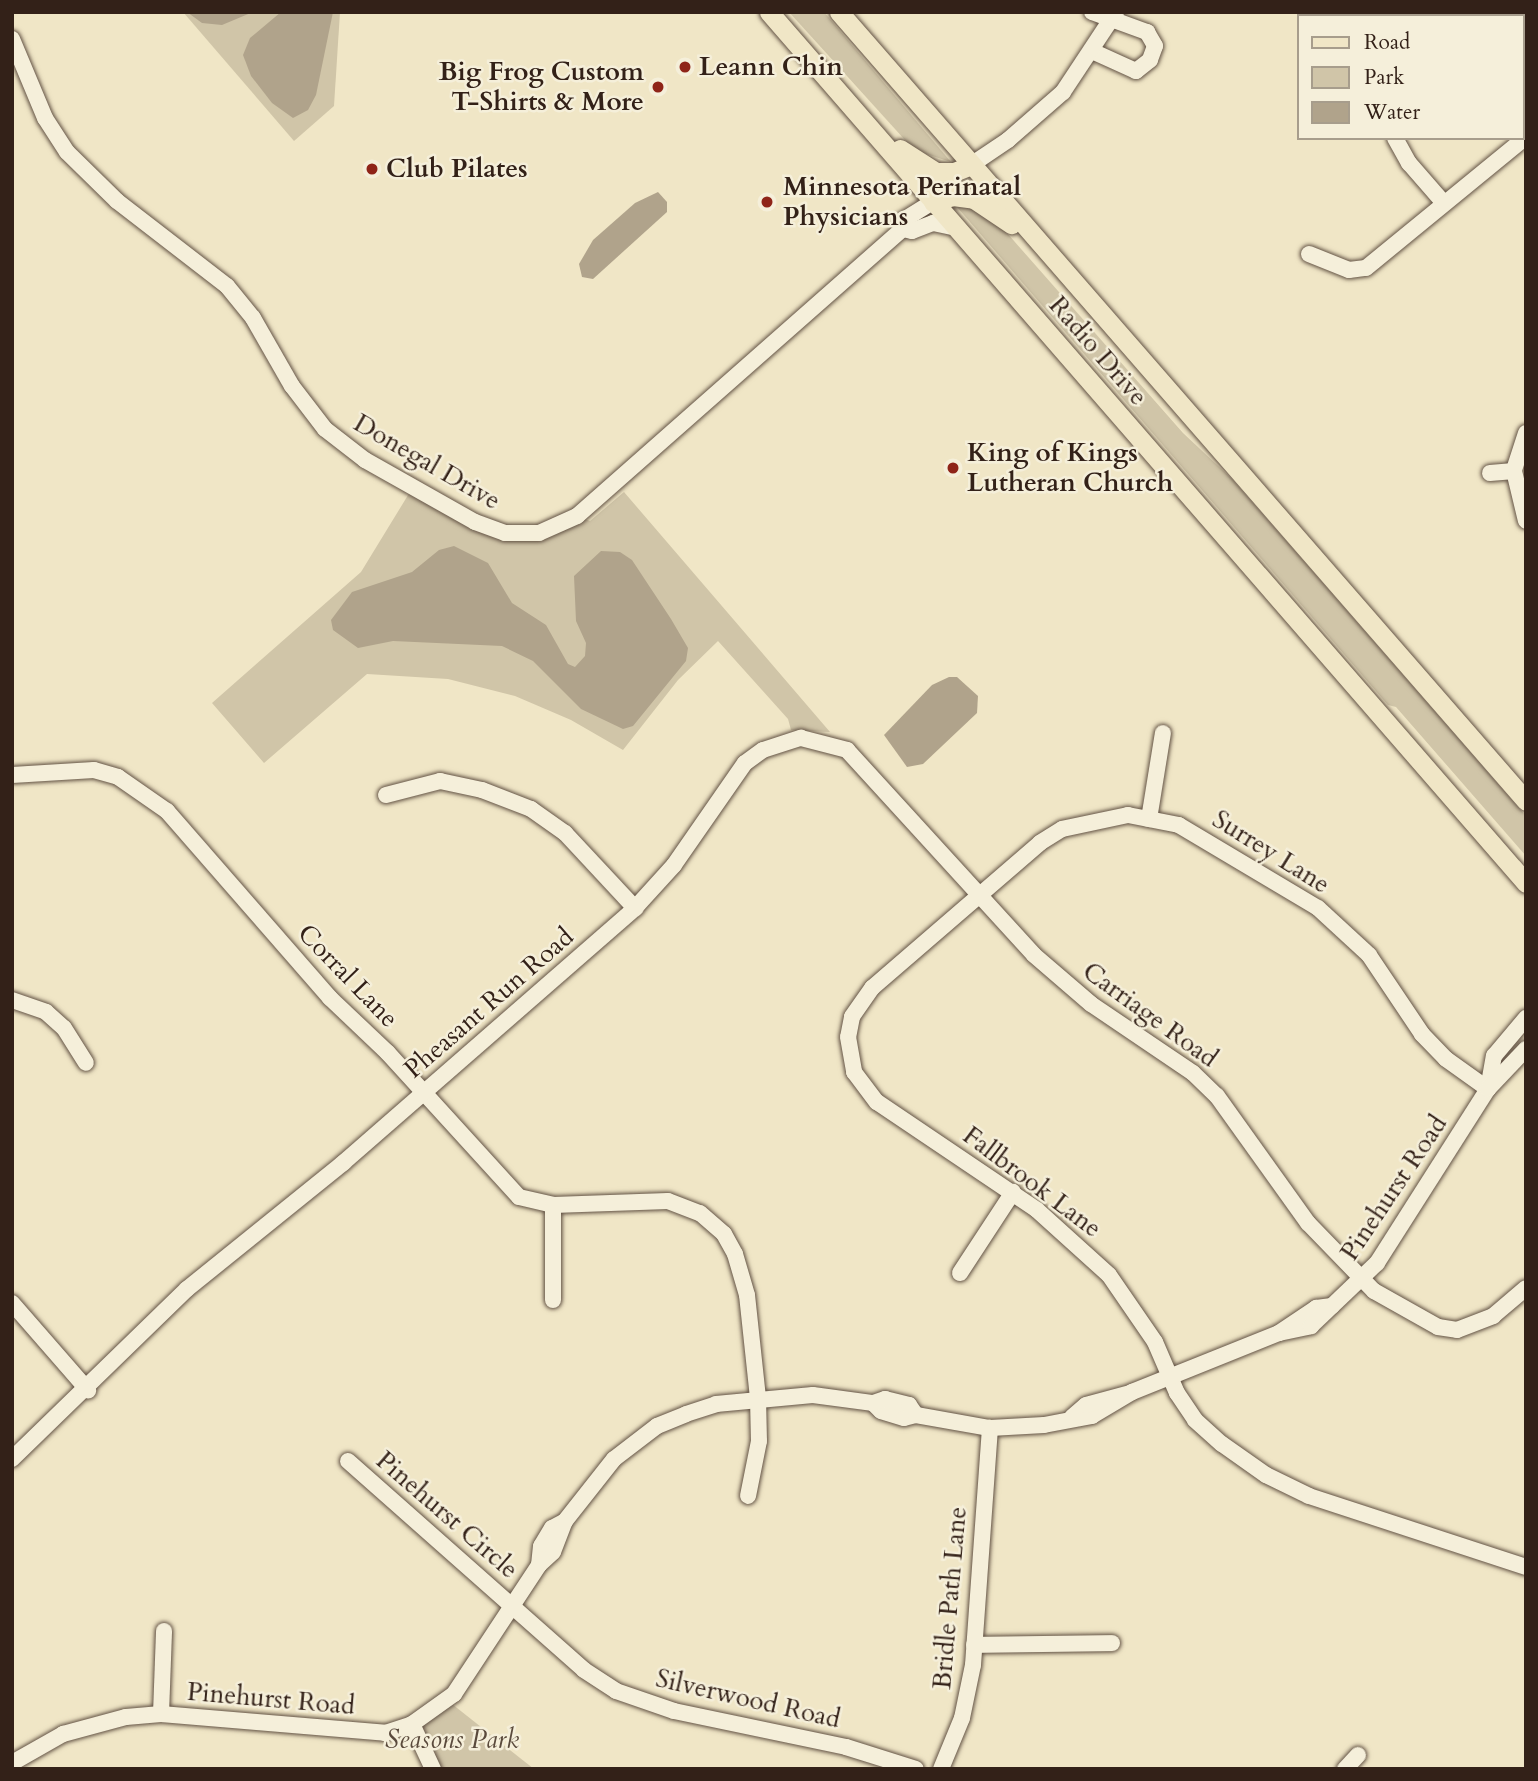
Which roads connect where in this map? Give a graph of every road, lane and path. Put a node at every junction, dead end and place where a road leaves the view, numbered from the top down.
1 (769, 12) edge
2 (839, 12) edge
3 (1092, 12) edge
4 (1114, 17) edge
5 (12, 39) edge
6 (1094, 52) junction
7 (852, 108) junction
8 (1396, 140) edge
9 (1522, 140) edge
10 (971, 164) junction
11 (933, 202) junction
12 (1443, 202) junction
13 (956, 228) junction
14 (903, 229) junction
15 (1309, 254) dead end
16 (1053, 258) junction
17 (1526, 433) edge
18 (1514, 471) junction
19 (1490, 473) dead end
20 (1526, 521) edge
21 (1163, 733) dead end
22 (12, 775) edge
23 (386, 795) dead end
24 (1526, 801) edge
25 (1149, 819) junction
26 (1526, 883) edge
27 (977, 895) junction
28 (635, 908) junction
29 (12, 1000) edge
30 (1526, 1018) edge
31 (1526, 1049) edge
32 (86, 1063) dead end
33 (1488, 1089) junction
34 (424, 1092) junction
35 (1013, 1192) junction
36 (553, 1205) junction
37 (960, 1273) dead end
38 (1363, 1280) junction
39 (1526, 1288) edge
40 (552, 1300) dead end
41 (12, 1303) edge
42 (1171, 1377) junction
43 (88, 1390) junction
44 (758, 1398) junction
45 (990, 1428) junction
46 (12, 1459) edge
47 (348, 1461) dead end
48 (748, 1496) dead end
49 (1526, 1567) edge
50 (513, 1606) junction
51 (164, 1631) dead end
52 (1112, 1643) dead end
53 (974, 1645) junction
54 (162, 1714) junction
55 (412, 1724) junction
56 (1358, 1755) dead end
57 (12, 1763) edge
58 (433, 1769) edge
59 (916, 1769) edge
60 (941, 1769) edge
61 (1345, 1769) edge

1 - 7 main road, Radio Drive
2 - 10 main road, Radio Drive
3 - 4 street
4 - 6 street
4 - 6 street
5 - 14 street, Donegal Drive
6 - 10 street
7 - 10 main road
7 - 11 main road, Radio Drive
8 - 12 street
9 - 12 street
10 - 16 main road, Radio Drive
11 - 13 main road, Radio Drive
11 - 14 street, Donegal Drive
11 - 16 main road
12 - 15 street
13 - 14 street
13 - 26 main road, Radio Drive
16 - 24 main road, Radio Drive
17 - 18 street
18 - 19 street
18 - 20 street
21 - 25 street
22 - 34 street, Corral Lane
23 - 28 street
25 - 27 street, Surrey Lane
25 - 33 street, Surrey Lane
27 - 28 street, Pheasant Run Road
27 - 35 street, Fallbrook Lane
27 - 38 street, Carriage Road
28 - 34 street, Pheasant Run Road
29 - 32 street
30 - 33 street, Pinehurst Road
31 - 33 street, Pinehurst Road
33 - 38 street, Pinehurst Road
34 - 36 street, Corral Lane
34 - 43 street, Pheasant Run Road
35 - 37 street
35 - 42 street, Fallbrook Lane
36 - 40 street
36 - 44 street, Corral Lane
38 - 39 street, Carriage Road
38 - 42 street, Pinehurst Road
41 - 43 street
42 - 45 street, Pinehurst Road
42 - 49 street, Fallbrook Lane
43 - 46 street, Pheasant Run Road
44 - 45 street, Pinehurst Road
44 - 48 street, Corral Lane
44 - 50 street, Pinehurst Road
45 - 53 street, Bridle Path Lane
47 - 50 street, Pinehurst Circle
50 - 55 street, Pinehurst Road
50 - 59 street, Silverwood Road
51 - 54 street
52 - 53 street
53 - 60 street, Bridle Path Lane
54 - 55 street, Pinehurst Road
54 - 57 street, Pinehurst Road
55 - 58 street
56 - 61 street

